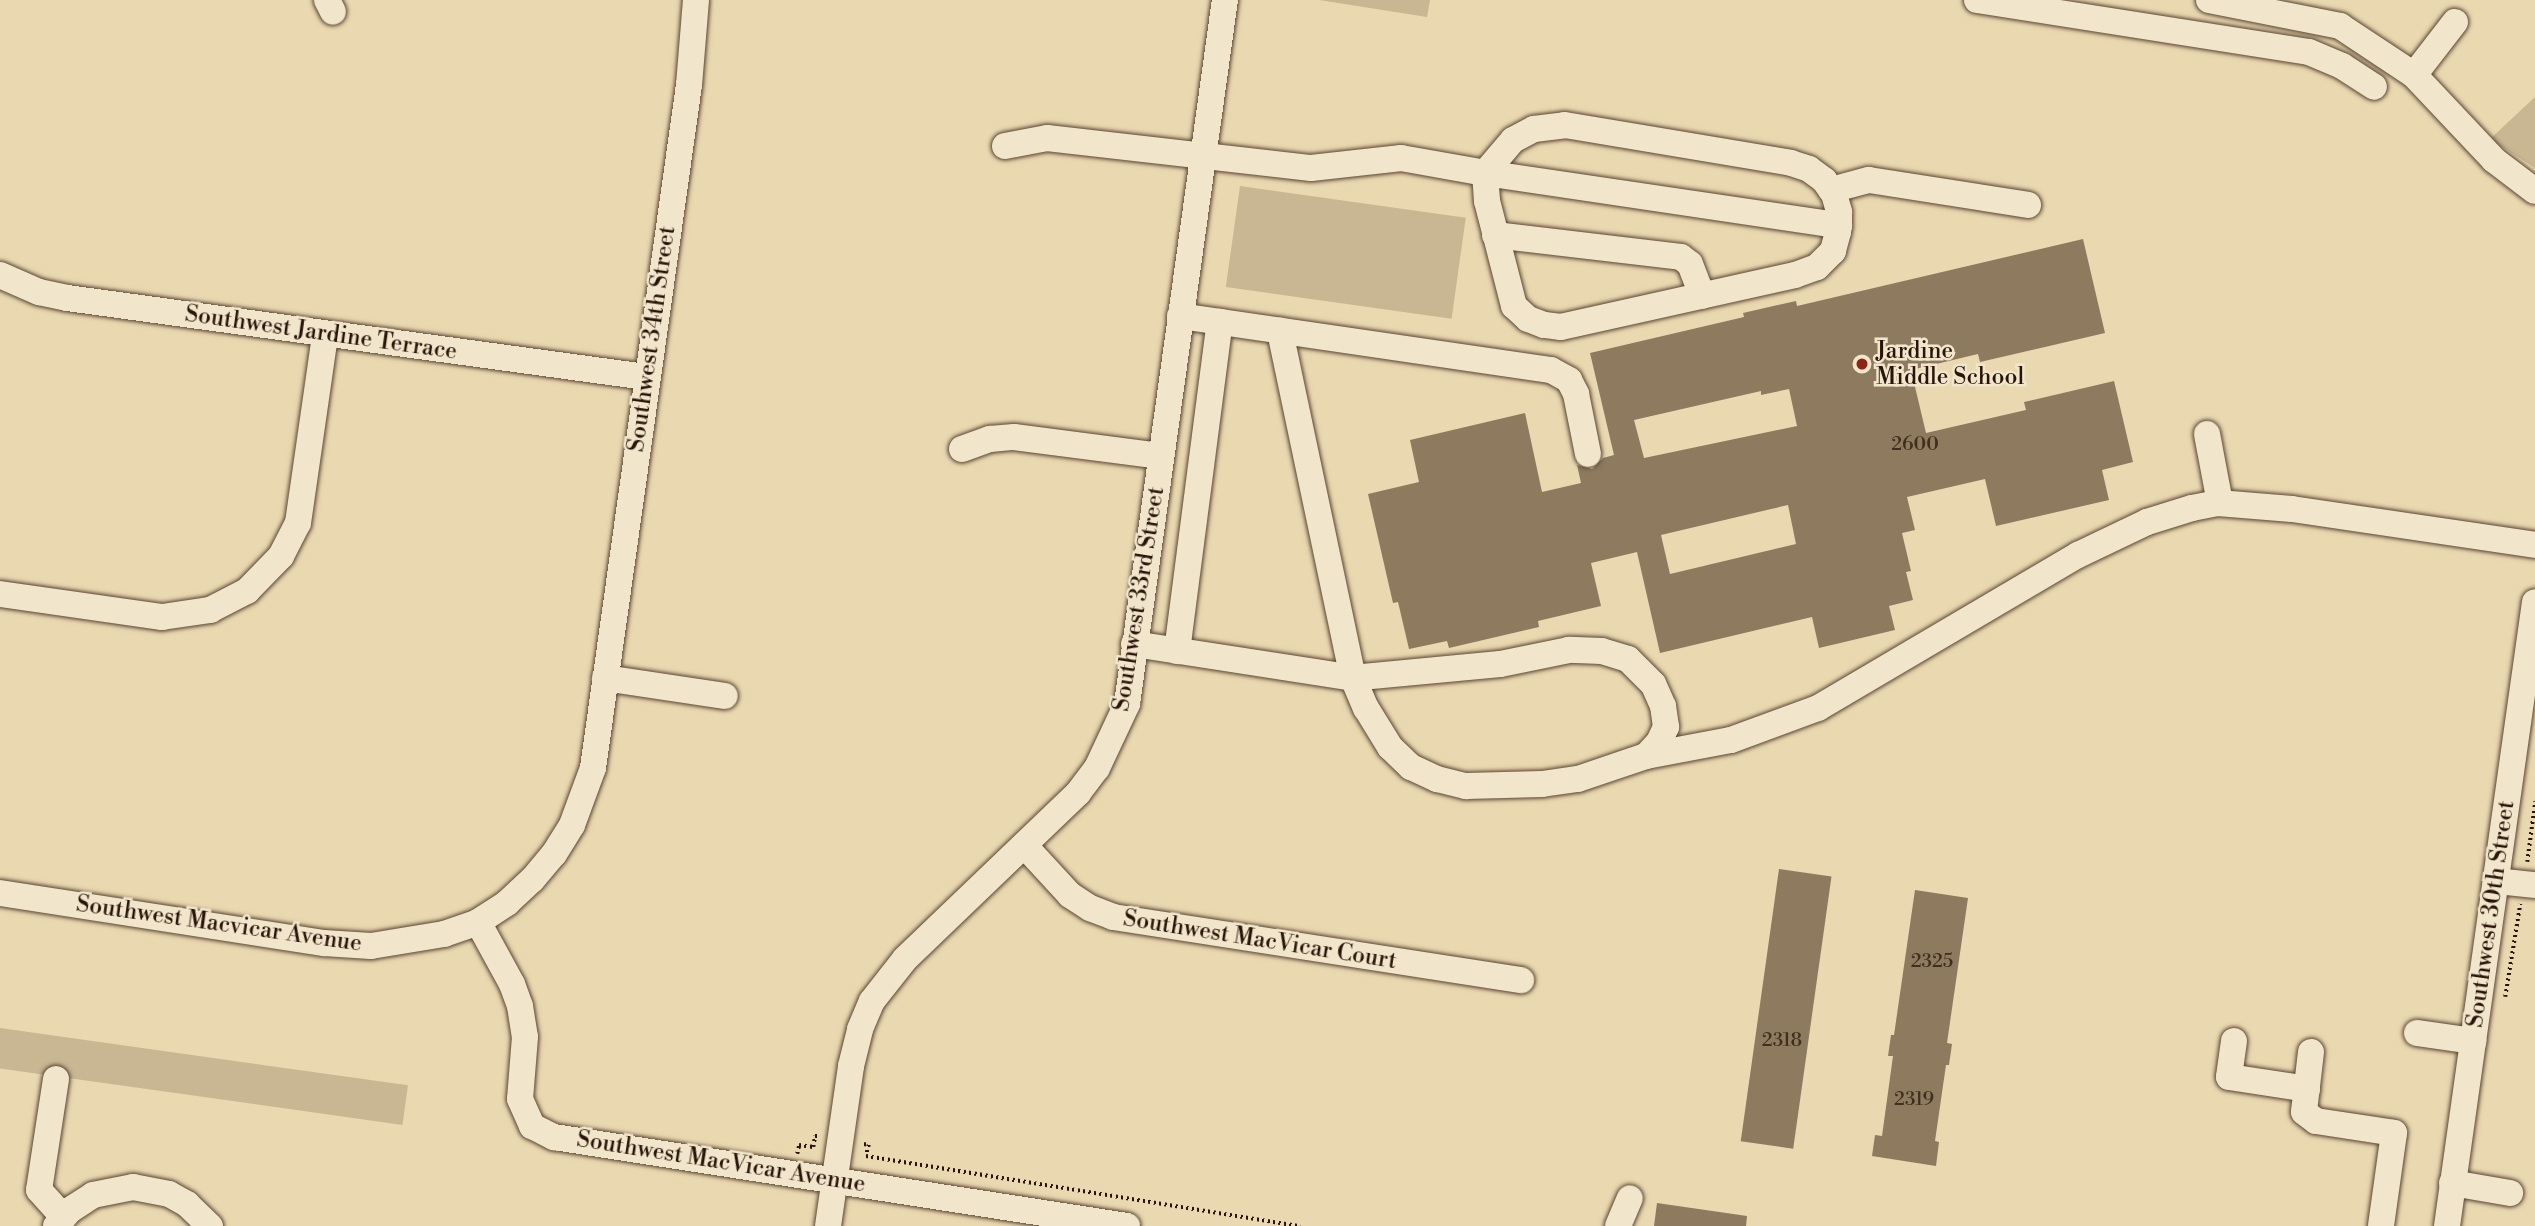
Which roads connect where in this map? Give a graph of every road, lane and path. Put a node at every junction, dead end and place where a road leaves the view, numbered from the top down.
1 (696, 0) edge
2 (1225, 0) edge
3 (1977, 0) edge
4 (2216, 1) edge
5 (2005, 2) edge
6 (2455, 22) dead end
7 (2217, 37) junction
8 (2414, 75) junction
9 (2375, 87) dead end
10 (1005, 146) dead end
11 (1202, 157) junction
12 (1485, 173) junction
13 (1831, 190) junction
14 (2535, 191) edge
15 (2028, 205) dead end
16 (1839, 225) junction
17 (1495, 235) junction
18 (0, 275) edge
19 (1702, 296) junction
20 (1180, 316) junction
21 (1220, 322) junction
22 (1280, 331) junction
23 (325, 335) junction
24 (646, 377) junction
25 (2207, 435) dead end
26 (962, 449) dead end
27 (1588, 454) dead end
28 (1160, 456) junction
29 (2220, 503) junction
30 (2535, 545) edge
31 (0, 594) edge
32 (2535, 602) edge
33 (1134, 644) junction
34 (1177, 650) junction
35 (606, 678) junction
36 (1353, 678) junction
37 (725, 696) dead end
38 (1646, 756) junction
39 (2535, 802) edge
40 (1024, 845) junction
41 (2496, 881) junction
42 (2529, 884) edge
43 (0, 893) edge
44 (478, 922) junction
45 (1521, 980) dead end
46 (2504, 1002) dead end
47 (2417, 1033) dead end
48 (2234, 1041) dead end
49 (2473, 1041) junction
50 (2311, 1052) dead end
51 (56, 1079) dead end
52 (2306, 1089) junction
53 (876, 1158) dead end
54 (834, 1180) junction
55 (2452, 1183) junction
56 (2510, 1192) dead end
57 (1630, 1198) dead end
58 (60, 1222) edge
59 (210, 1226) edge
60 (828, 1226) edge
61 (1128, 1226) edge
62 (1300, 1226) edge
63 (1618, 1226) edge
64 (2381, 1226) edge
65 (2447, 1226) edge

1 - 24 street, Southwest 34th Street
2 - 11 street, Southwest 33rd Street
3 - 5 street
4 - 7 street
4 - 8 street
5 - 7 street
6 - 8 street
7 - 9 street
8 - 14 street
10 - 11 street
11 - 12 street
11 - 20 street, Southwest 33rd Street
12 - 13 street
12 - 16 street
12 - 17 street
13 - 15 street
13 - 16 street
16 - 19 street
17 - 19 street
17 - 19 street
18 - 23 street, Southwest Jardine Terrace
20 - 21 street
20 - 28 street, Southwest 33rd Street
21 - 22 street
21 - 34 street
22 - 27 street
22 - 36 street
23 - 24 street, Southwest Jardine Terrace
23 - 31 street
24 - 35 street, Southwest 34th Street
25 - 29 street
26 - 28 street
28 - 33 street, Southwest 33rd Street
29 - 30 street
29 - 38 street
32 - 41 street, Southwest 30th Street
33 - 34 street
33 - 40 street, Southwest 33rd Street
34 - 36 street
35 - 37 street
35 - 44 street, Southwest 34th Street
36 - 38 street
36 - 38 street
39 - 42 path
40 - 45 street, Southwest MacVicar Court
40 - 54 street, Southwest 33rd Street
41 - 42 street
41 - 49 street, Southwest 30th Street
42 - 46 path
43 - 44 street, Southwest Macvicar Avenue
44 - 54 street, Southwest MacVicar Avenue
47 - 49 street
48 - 52 street
49 - 55 street, Southwest 30th Street
50 - 52 street
51 - 58 street
52 - 64 street
53 - 62 path
54 - 60 street, Southwest 33rd Street
54 - 61 street, Southwest MacVicar Avenue
55 - 56 street
55 - 65 street, Southwest 30th Street
57 - 63 street
58 - 59 street

